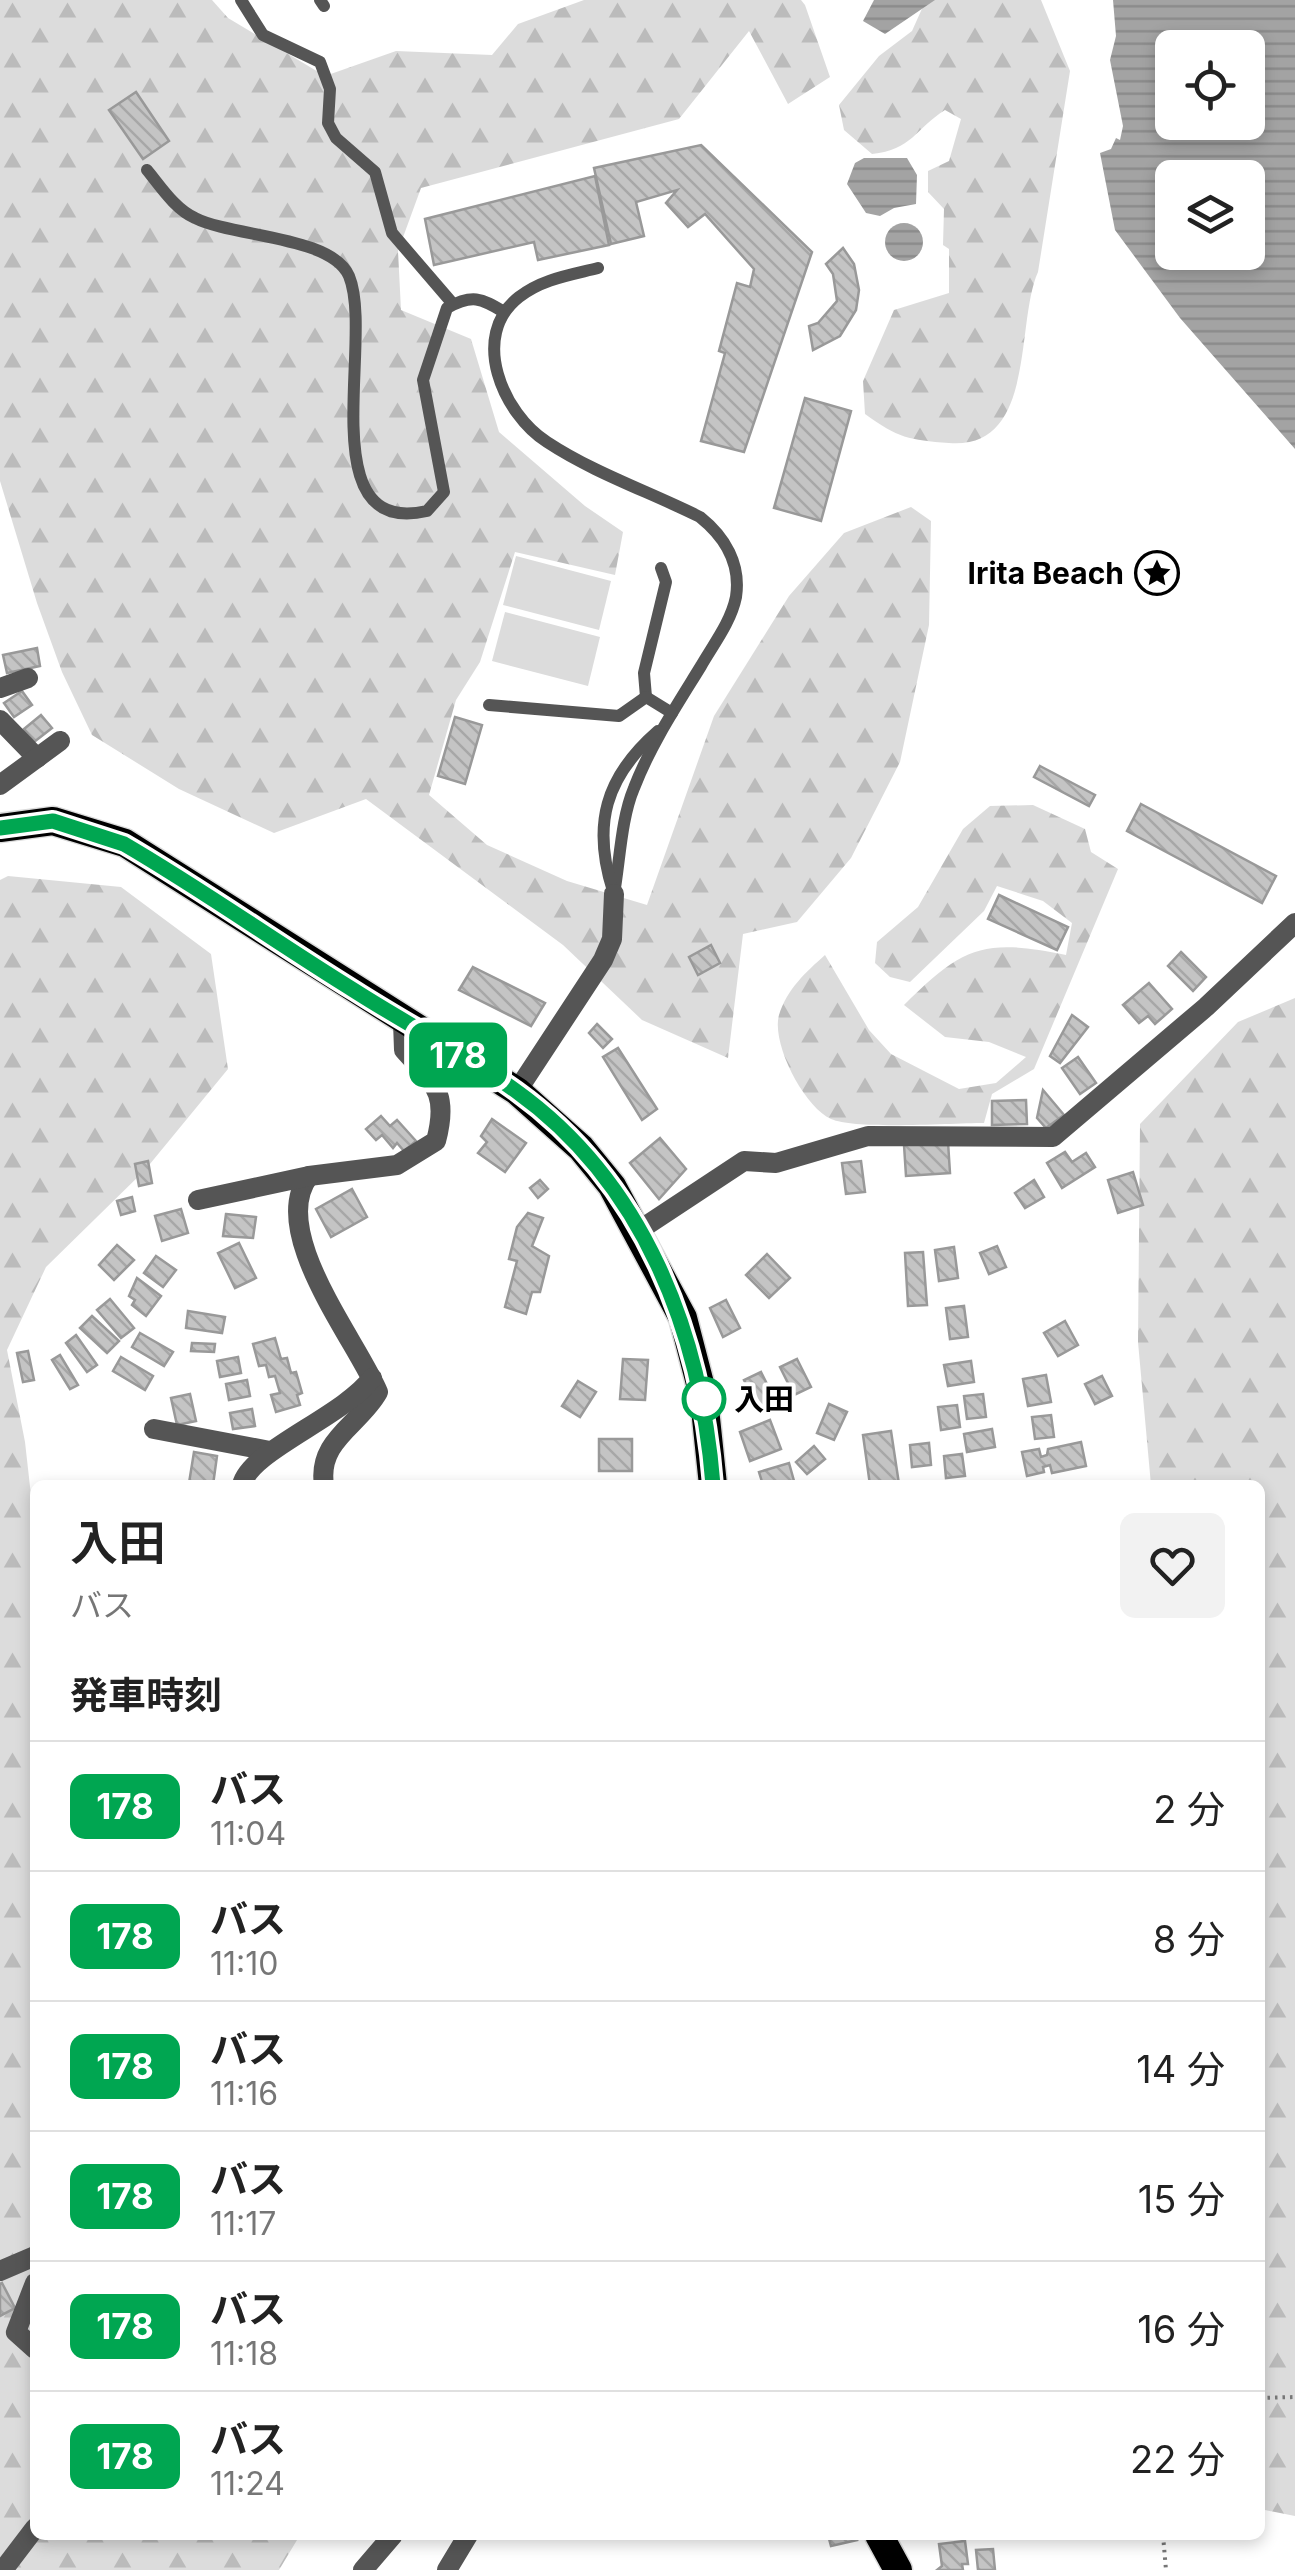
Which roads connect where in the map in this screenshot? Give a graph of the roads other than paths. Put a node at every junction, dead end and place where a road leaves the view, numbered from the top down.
1 (241, 0) edge
2 (147, 170) dead end
3 (598, 268) dead end
4 (453, 304) junction
5 (504, 312) junction
6 (661, 568) dead end
7 (28, 678) dead end
8 (0, 688) edge
9 (646, 696) junction
10 (489, 705) dead end
11 (672, 713) junction
12 (0, 720) edge
13 (664, 726) junction
14 (60, 741) dead end
15 (37, 758) junction
16 (0, 785) edge
17 (0, 828) edge
18 (614, 894) junction
19 (1295, 923) edge
20 (403, 1022) junction
21 (517, 1091) junction
22 (308, 1176) junction
23 (198, 1200) dead end
24 (638, 1230) junction
25 (372, 1378) junction
26 (154, 1429) dead end
27 (270, 1451) junction
28 (243, 1480) edge
29 (324, 1480) edge
30 (712, 1480) edge
31 (30, 2258) edge
32 (0, 2271) edge
33 (30, 2296) edge
34 (30, 2344) edge
35 (30, 2535) edge
36 (389, 2540) edge
37 (465, 2540) edge
38 (882, 2540) edge
39 (3, 2570) edge
40 (363, 2570) edge
41 (447, 2570) edge
42 (898, 2570) edge

1 - 4 lane
2 - 4 lane
3 - 5 lane
4 - 5 lane
5 - 11 lane
6 - 9 lane
7 - 8 street
9 - 10 lane
9 - 11 lane
11 - 13 lane
12 - 15 street
13 - 18 lane
13 - 18 lane
14 - 15 street
15 - 16 street
17 - 20 highway
18 - 21 street
19 - 24 street
20 - 21 highway
20 - 22 street
21 - 24 highway
22 - 23 street
22 - 25 street
24 - 30 highway
25 - 27 street
25 - 29 street
26 - 27 street
27 - 28 street
31 - 32 street
33 - 34 street
35 - 39 street
36 - 40 street
37 - 41 street
38 - 42 highway

